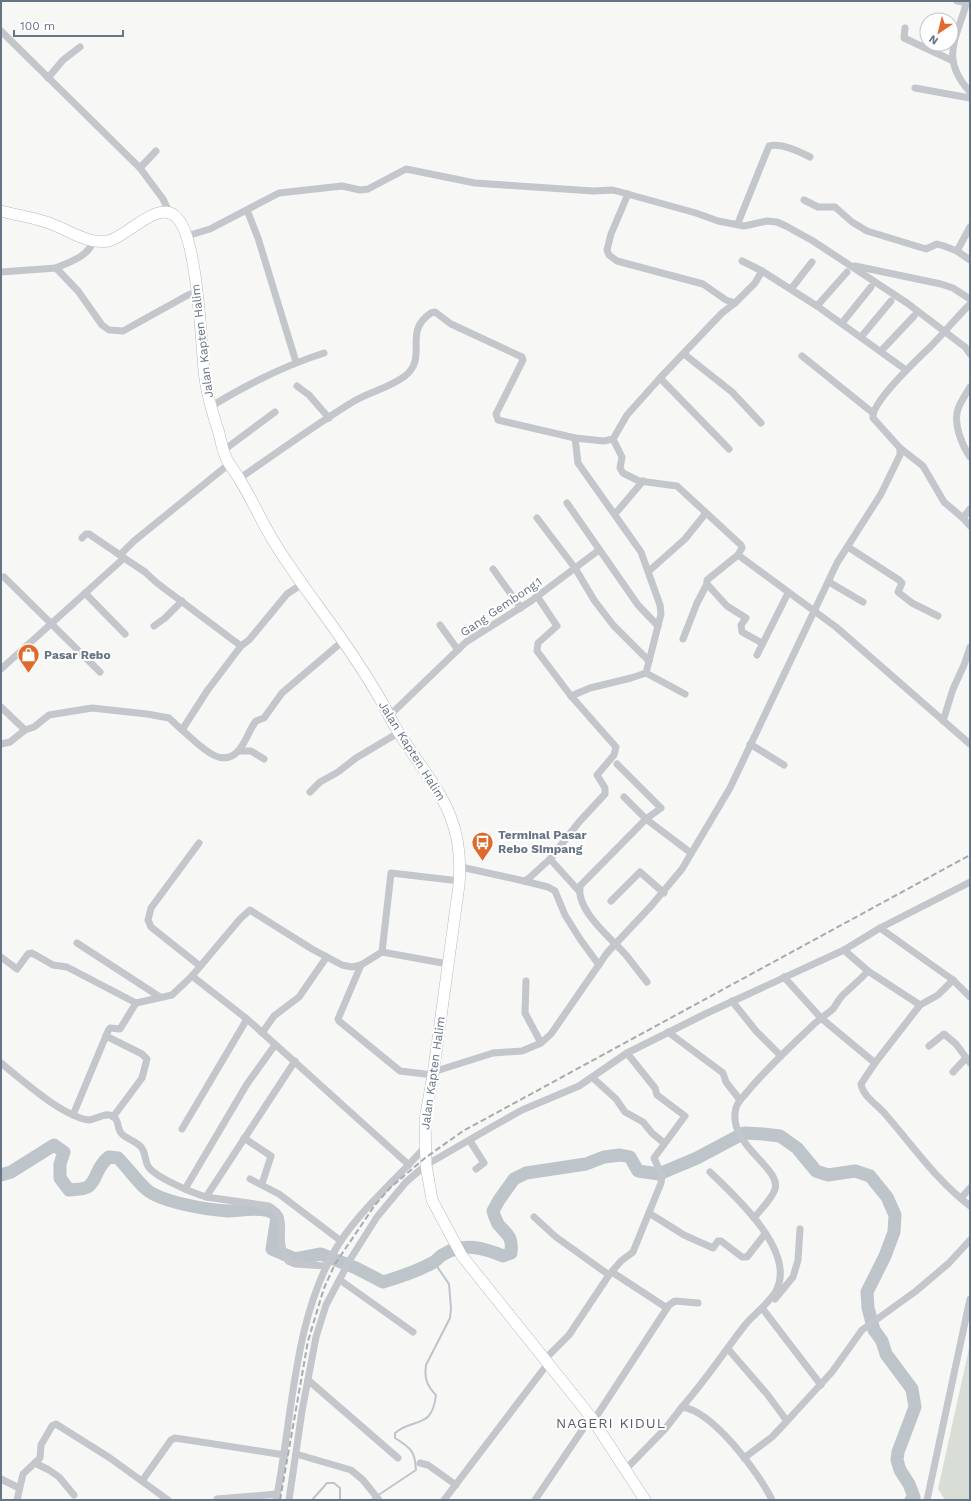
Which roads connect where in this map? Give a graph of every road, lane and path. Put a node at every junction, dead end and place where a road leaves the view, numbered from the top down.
1 (957, 1) edge
2 (968, 2) edge
3 (905, 28) dead end
4 (1, 31) edge
5 (80, 47) dead end
6 (951, 60) junction
7 (48, 78) junction
8 (915, 88) dead end
9 (970, 92) edge
10 (970, 98) edge
11 (156, 151) dead end
12 (810, 157) dead end
13 (140, 168) junction
14 (628, 194) junction
15 (804, 200) dead end
16 (247, 210) junction
17 (1, 211) edge
18 (170, 214) junction
19 (738, 224) junction
20 (970, 227) edge
21 (187, 236) junction
22 (93, 241) junction
23 (957, 251) junction
24 (970, 260) edge
25 (742, 261) dead end
26 (812, 262) dead end
27 (56, 268) junction
28 (848, 269) junction
29 (762, 271) junction
30 (1, 272) edge
31 (871, 287) dead end
32 (791, 289) junction
33 (196, 292) junction
34 (970, 299) edge
35 (891, 301) dead end
36 (735, 304) junction
37 (970, 304) edge
38 (818, 306) junction
39 (914, 316) dead end
40 (842, 323) junction
41 (944, 332) junction
42 (860, 337) junction
43 (881, 351) junction
44 (324, 354) dead end
45 (684, 354) junction
46 (970, 354) edge
47 (802, 356) dead end
48 (296, 362) junction
49 (906, 370) junction
50 (660, 378) junction
51 (297, 386) dead end
52 (970, 387) edge
53 (210, 407) junction
54 (275, 412) dead end
55 (873, 413) junction
56 (329, 418) junction
57 (761, 423) dead end
58 (575, 438) junction
59 (613, 439) junction
60 (900, 448) junction
61 (728, 449) dead end
62 (224, 450) junction
63 (970, 457) edge
64 (229, 464) junction
65 (240, 478) junction
66 (643, 481) junction
67 (567, 503) dead end
68 (970, 509) edge
69 (706, 513) junction
70 (614, 514) junction
71 (537, 518) dead end
72 (963, 518) junction
73 (970, 526) edge
74 (82, 538) dead end
75 (848, 547) junction
76 (599, 550) junction
77 (738, 555) junction
78 (122, 557) junction
79 (576, 568) junction
80 (493, 569) dead end
81 (649, 571) junction
82 (4, 577) dead end
83 (829, 582) junction
84 (302, 584) junction
85 (707, 584) junction
86 (86, 593) junction
87 (788, 593) junction
88 (537, 596) junction
89 (182, 601) junction
90 (863, 602) dead end
91 (521, 608) junction
92 (814, 610) junction
93 (938, 616) dead end
94 (51, 623) junction
95 (440, 625) dead end
96 (154, 626) dead end
97 (658, 626) junction
98 (125, 634) dead end
99 (683, 639) dead end
100 (343, 641) junction
101 (762, 643) junction
102 (241, 646) junction
103 (970, 647) edge
104 (458, 650) junction
105 (756, 655) dead end
106 (649, 661) junction
107 (1, 669) edge
108 (100, 672) dead end
109 (646, 672) junction
110 (685, 694) dead end
111 (571, 696) junction
112 (1, 707) edge
113 (389, 716) junction
114 (943, 721) junction
115 (25, 730) junction
116 (182, 730) junction
117 (398, 733) junction
118 (1, 744) edge
119 (750, 744) junction
120 (970, 744) edge
121 (238, 751) junction
122 (264, 759) dead end
123 (616, 764) dead end
124 (784, 765) dead end
125 (310, 792) dead end
126 (624, 797) dead end
127 (646, 819) junction
128 (199, 843) dead end
129 (691, 853) junction
130 (550, 859) junction
131 (461, 867) junction
132 (460, 881) junction
133 (524, 881) junction
134 (970, 882) edge
135 (579, 891) junction
136 (664, 893) junction
137 (611, 901) dead end
138 (880, 928) junction
139 (77, 943) dead end
140 (615, 944) junction
141 (844, 950) junction
142 (382, 952) junction
143 (1, 956) edge
144 (326, 958) junction
145 (448, 964) junction
146 (361, 965) junction
147 (599, 965) junction
148 (200, 966) junction
149 (868, 971) junction
150 (192, 976) junction
151 (784, 977) junction
152 (953, 980) junction
153 (526, 981) dead end
154 (647, 982) dead end
155 (970, 997) edge
156 (160, 998) junction
157 (732, 1001) junction
158 (136, 1003) junction
159 (920, 1005) junction
160 (821, 1018) junction
161 (247, 1019) junction
162 (668, 1032) junction
163 (262, 1033) junction
164 (106, 1036) junction
165 (541, 1043) junction
166 (275, 1045) junction
167 (929, 1046) dead end
168 (627, 1053) junction
169 (782, 1056) junction
170 (968, 1060) edge
171 (295, 1061) junction
172 (1, 1063) edge
173 (875, 1063) junction
174 (953, 1072) dead end
175 (433, 1074) junction
176 (592, 1077) junction
177 (740, 1100) junction
178 (73, 1115) junction
179 (114, 1117) junction
180 (182, 1129) dead end
181 (244, 1138) junction
182 (470, 1141) junction
183 (664, 1143) junction
184 (425, 1147) junction
185 (409, 1165) junction
186 (426, 1165) junction
187 (476, 1169) dead end
188 (710, 1172) dead end
189 (250, 1179) dead end
190 (262, 1184) junction
191 (970, 1188) edge
192 (185, 1189) junction
193 (206, 1197) junction
194 (960, 1198) junction
195 (970, 1206) edge
196 (649, 1213) junction
197 (534, 1217) dead end
198 (754, 1218) junction
199 (800, 1229) dead end
200 (765, 1234) junction
201 (341, 1240) junction
202 (970, 1240) edge
203 (328, 1263) junction
204 (610, 1273) junction
205 (340, 1280) junction
206 (970, 1299) edge
207 (698, 1303) dead end
208 (667, 1308) junction
209 (763, 1310) junction
210 (413, 1332) dead end
211 (728, 1349) junction
212 (547, 1360) junction
213 (308, 1380) junction
214 (821, 1385) junction
215 (682, 1407) junction
216 (592, 1418) junction
217 (787, 1421) junction
218 (296, 1454) junction
219 (285, 1455) junction
220 (398, 1458) dead end
221 (744, 1458) junction
222 (36, 1463) junction
223 (420, 1463) dead end
224 (625, 1470) junction
225 (1, 1479) edge
226 (142, 1481) junction
227 (456, 1485) junction
228 (19, 1488) junction
229 (74, 1494) dead end
230 (276, 1497) edge
231 (289, 1498) edge
232 (217, 1499) dead end
233 (378, 1499) edge
234 (17, 1500) edge
235 (168, 1500) edge
236 (444, 1500) edge
237 (535, 1500) edge
238 (646, 1500) edge
239 (772, 1500) edge
240 (927, 1500) edge

1 - 2 street
2 - 6 street
3 - 6 street
4 - 7 street
5 - 7 street
6 - 9 street
7 - 13 street
8 - 10 street
11 - 13 street
12 - 19 street
13 - 18 street
14 - 16 street
14 - 19 street
14 - 36 street
15 - 23 street
16 - 21 street
16 - 48 street
17 - 22 main road
18 - 21 main road, Jalan Kapten Halim
18 - 22 main road
19 - 28 street
20 - 23 street
21 - 33 main road, Jalan Kapten Halim
22 - 27 street
23 - 24 street
25 - 29 street
26 - 32 street
27 - 30 street
27 - 33 street
28 - 34 street
28 - 38 street
28 - 41 street
29 - 32 street
29 - 36 street
31 - 40 street
32 - 38 street
33 - 53 main road, Jalan Kapten Halim
35 - 42 street
36 - 45 street
37 - 41 street
38 - 40 street
39 - 43 street
40 - 42 street
41 - 46 street
41 - 49 street
42 - 43 street
43 - 49 street
44 - 48 street
45 - 50 street
45 - 57 street
47 - 55 street
48 - 53 street
49 - 55 street
50 - 59 street
50 - 61 street
51 - 56 street
52 - 63 street
53 - 62 main road, Jalan Kapten Halim
54 - 62 street
55 - 60 street
56 - 58 street
56 - 65 street
58 - 59 street
58 - 70 street
59 - 66 street
60 - 72 street
60 - 75 street
62 - 64 main road, Jalan Kapten Halim
64 - 65 main road, Jalan Kapten Halim
64 - 78 street
65 - 84 main road, Jalan Kapten Halim
66 - 69 street
66 - 70 street
67 - 76 street
68 - 72 street
69 - 77 street
69 - 81 street
70 - 81 street
71 - 79 street
72 - 73 street
74 - 78 street
75 - 83 street
75 - 93 street
76 - 79 street, Gang Gembong.1
76 - 97 street
77 - 85 street
77 - 87 street
78 - 86 street
78 - 89 street
79 - 88 street, Gang Gembong.1
79 - 106 street
80 - 91 street
81 - 97 street
82 - 94 street
83 - 90 street
83 - 92 street
84 - 100 main road, Jalan Kapten Halim
84 - 102 street
85 - 99 street
85 - 101 street
86 - 94 street
86 - 98 street
87 - 92 street
87 - 101 street
88 - 91 street, Gang Gembong.1
88 - 111 street
89 - 96 street
89 - 102 street
91 - 104 street, Gang Gembong.1
92 - 114 street
92 - 119 street
94 - 107 street
94 - 108 street
95 - 104 street
97 - 106 street
100 - 113 main road, Jalan Kapten Halim
100 - 121 street
101 - 105 street
102 - 116 street
103 - 114 street
104 - 113 street, Gang Gembong.1
106 - 109 street
109 - 110 street
109 - 111 street
111 - 130 street
112 - 115 street
113 - 117 main road, Jalan Kapten Halim
114 - 120 street
115 - 116 street
115 - 118 street
116 - 121 street
117 - 125 street
117 - 131 main road, Jalan Kapten Halim
119 - 124 street
119 - 129 street
121 - 122 street
123 - 127 street
126 - 127 street
127 - 129 street
127 - 135 street
128 - 148 street
129 - 136 street
130 - 133 street
130 - 135 street
131 - 132 main road, Jalan Kapten Halim
131 - 133 street
132 - 142 street
132 - 145 main road, Jalan Kapten Halim
133 - 147 street
134 - 138 street
135 - 140 street
136 - 137 street
136 - 140 street
138 - 141 street
138 - 152 street
139 - 156 street
140 - 147 street
140 - 154 street
141 - 149 street
141 - 151 street
142 - 145 street
142 - 146 street
143 - 158 street
144 - 146 street
144 - 148 street
144 - 163 street
145 - 175 main road, Jalan Kapten Halim
146 - 175 street
147 - 165 street
148 - 150 street
149 - 159 street
149 - 160 street
150 - 156 street
150 - 161 street
151 - 157 street
151 - 160 street
152 - 155 street
152 - 159 street
153 - 165 street
156 - 158 street
157 - 162 street
157 - 169 street
158 - 164 street
159 - 173 street
160 - 169 street
160 - 173 street
161 - 163 street
161 - 180 street
162 - 168 street
162 - 177 street
163 - 166 street
164 - 178 street
164 - 179 street
165 - 175 street
166 - 171 street
166 - 192 street
167 - 170 street
168 - 176 street
168 - 183 street
169 - 177 street
170 - 174 street
171 - 181 street
171 - 185 street
172 - 178 street
173 - 194 street
175 - 184 main road, Jalan Kapten Halim
176 - 182 street
176 - 183 street
177 - 198 street
178 - 179 street
179 - 192 street
181 - 190 street
181 - 193 street
182 - 186 street
182 - 187 street
183 - 196 street
184 - 185 street
184 - 186 main road, Jalan Kapten Halim
185 - 201 street
186 - 205 street
186 - 212 main road, Jalan Kapten Halim
188 - 198 street
189 - 190 street
190 - 201 street
191 - 194 street
192 - 193 street
193 - 203 street
194 - 195 street
196 - 200 street
196 - 204 street
197 - 204 street
198 - 200 street
199 - 209 street
200 - 209 street
201 - 203 street
202 - 214 street
203 - 219 street
204 - 208 street
204 - 212 street
205 - 210 street
205 - 213 street
206 - 240 street
207 - 208 street
208 - 216 street
209 - 211 street
209 - 214 street
211 - 215 street
211 - 217 street
212 - 216 main road, Jalan Kapten Halim
212 - 227 street
213 - 218 street
213 - 220 street
214 - 217 street
215 - 221 street
215 - 224 street
216 - 224 main road, Jalan Kapten Halim
216 - 237 street
217 - 221 street
218 - 231 street
218 - 233 street
219 - 226 street
219 - 230 street
221 - 239 street
222 - 226 street
222 - 228 street
222 - 229 street
223 - 227 street
224 - 238 main road, Jalan Kapten Halim
225 - 228 street
226 - 235 street
227 - 236 street
228 - 234 street
230 - 232 street

